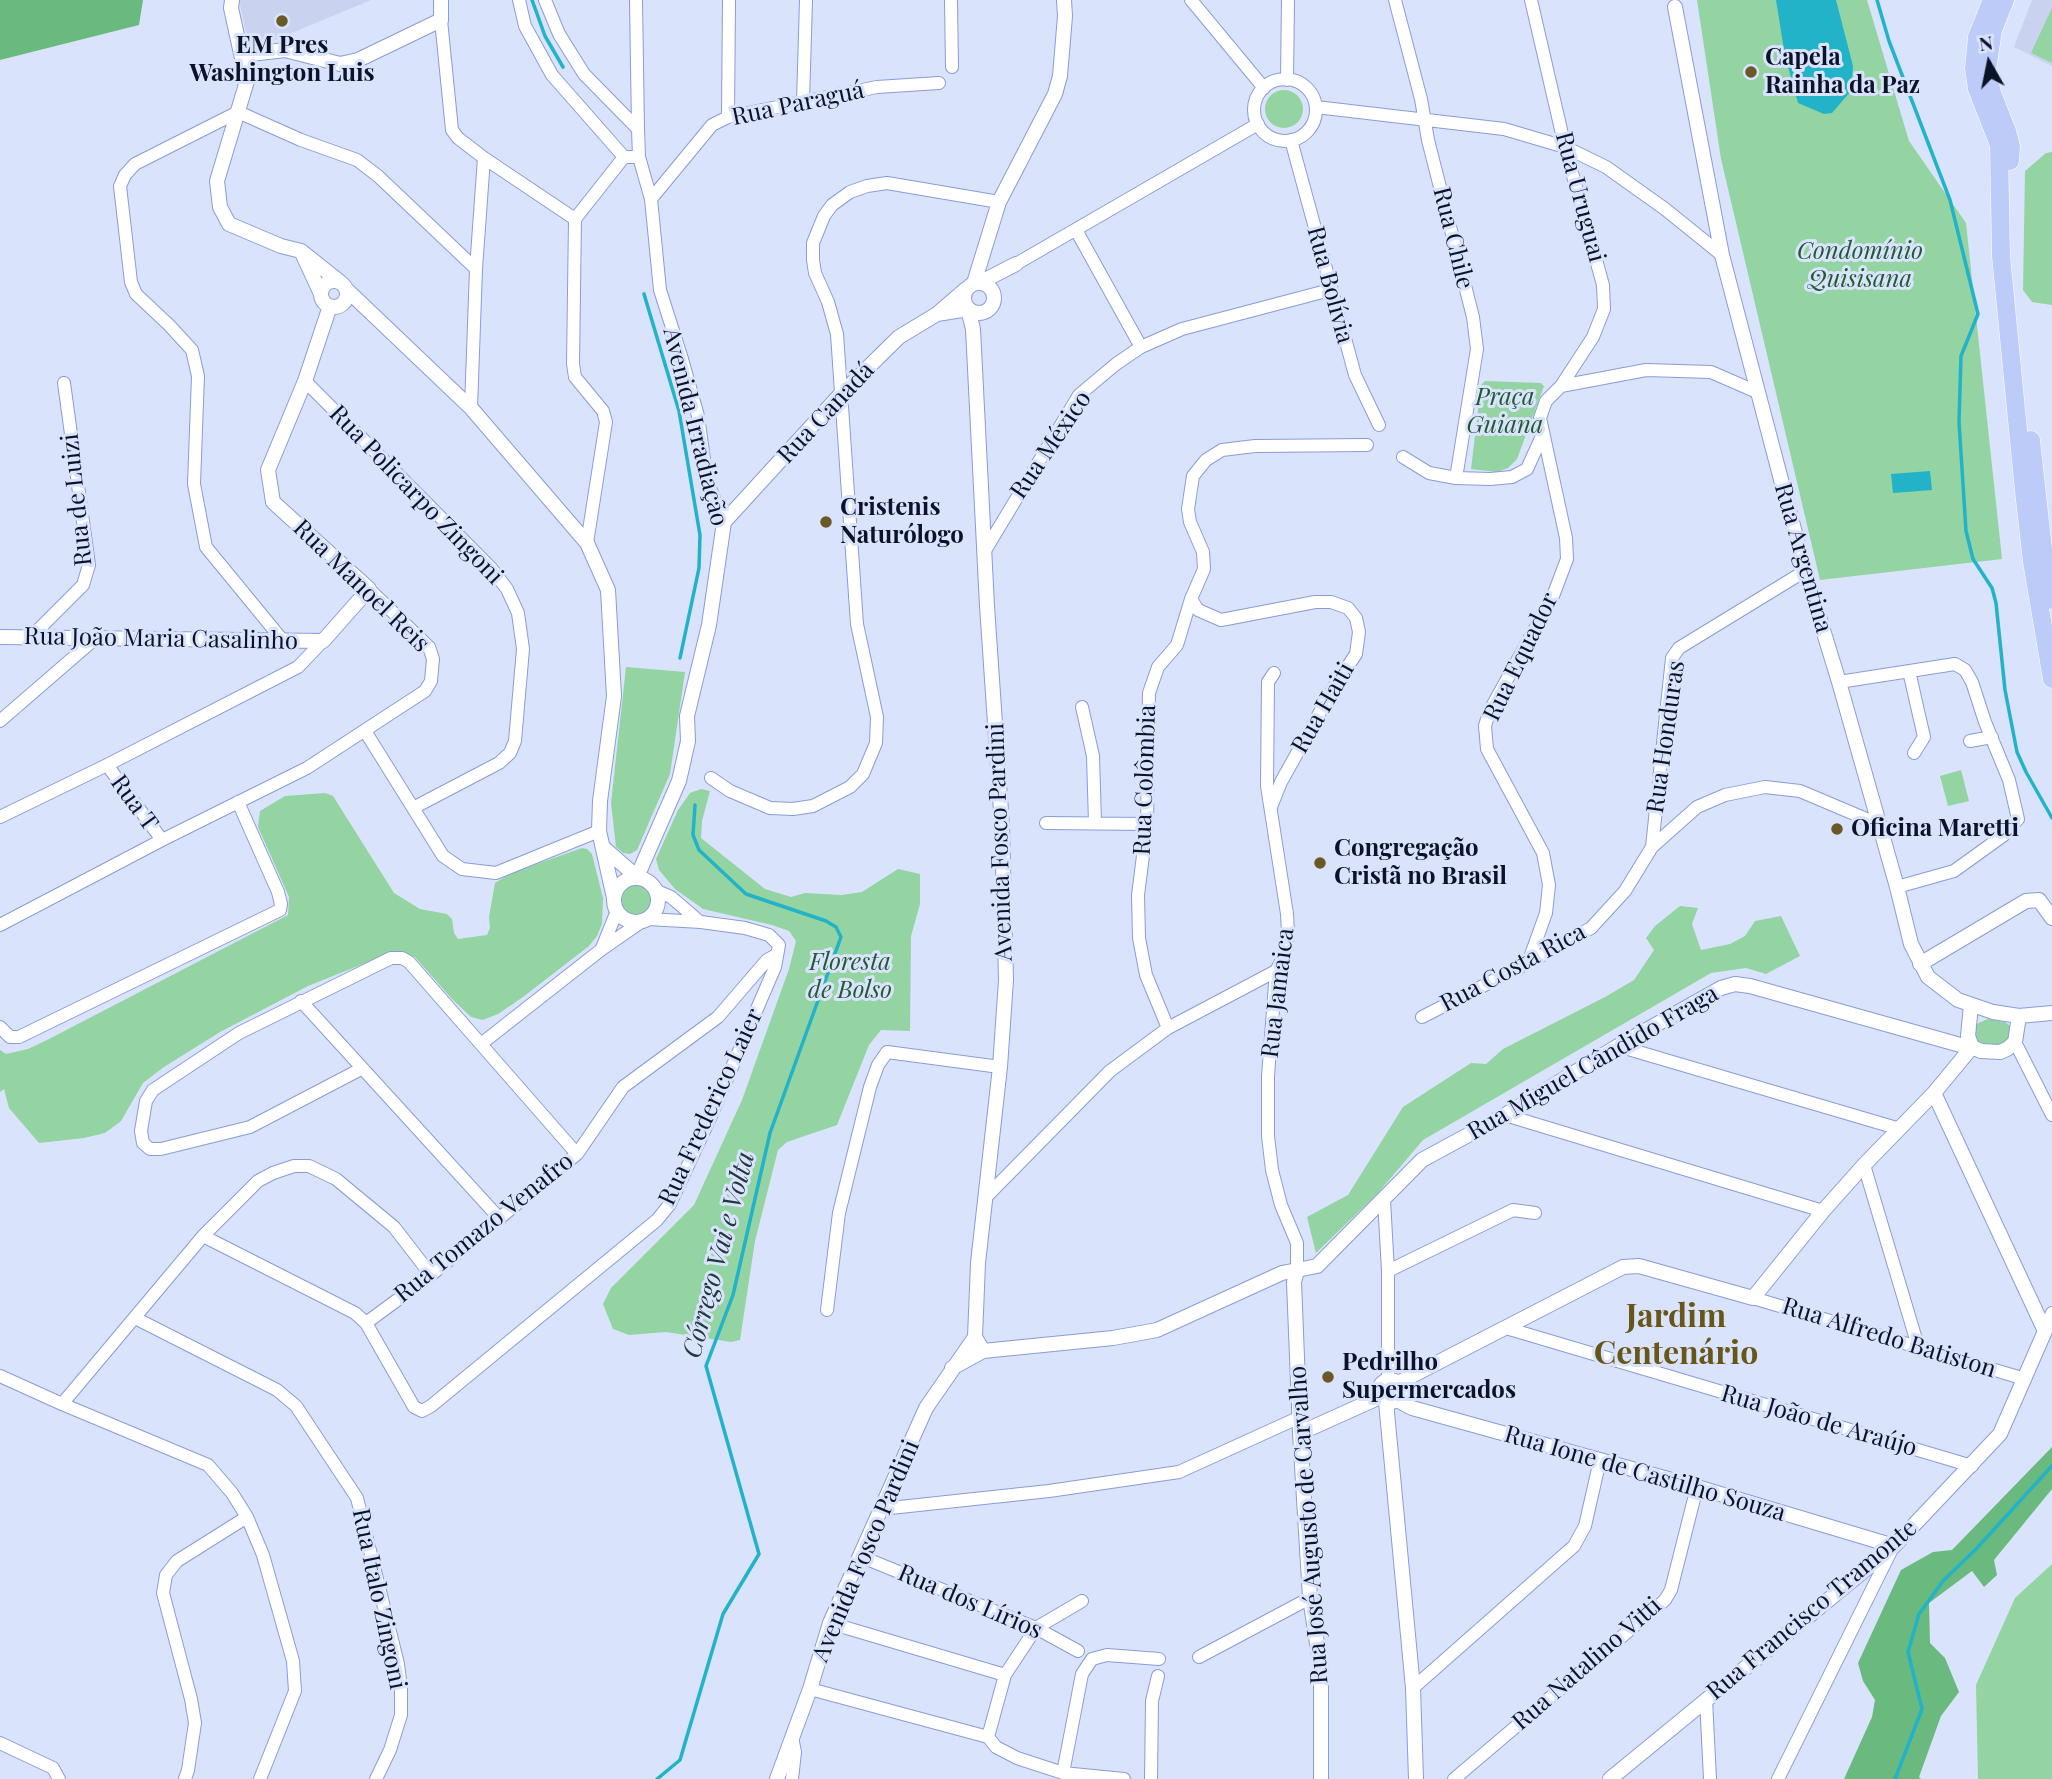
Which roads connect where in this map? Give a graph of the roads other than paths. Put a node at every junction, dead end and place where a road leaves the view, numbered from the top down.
1 (232, 0) edge
2 (441, 0) edge
3 (519, 0) edge
4 (545, 0) edge
5 (636, 0) edge
6 (729, 0) edge
7 (806, 0) edge
8 (951, 0) edge
9 (1065, 0) edge
10 (1191, 0) edge
11 (1288, 0) edge
12 (1395, 0) edge
13 (1531, 0) edge
14 (1992, 0) edge
15 (2005, 0) edge
16 (1672, 2) edge
17 (441, 20) junction
18 (242, 55) junction
19 (952, 67) dead end
20 (1287, 80) junction
21 (939, 83) dead end
22 (1264, 88) junction
23 (803, 102) junction
24 (1316, 107) junction
25 (238, 112) junction
26 (728, 117) junction
27 (1425, 121) junction
28 (1258, 124) junction
29 (638, 129) junction
30 (1291, 140) junction
31 (1565, 147) junction
32 (624, 157) junction
33 (639, 157) junction
34 (484, 158) junction
35 (650, 199) junction
36 (999, 202) junction
37 (575, 219) junction
38 (1076, 230) junction
39 (301, 251) junction
40 (1722, 255) junction
41 (1016, 264) junction
42 (476, 269) junction
43 (343, 285) junction
44 (974, 285) junction
45 (1330, 290) junction
46 (321, 294) junction
47 (995, 295) junction
48 (330, 306) junction
49 (968, 309) junction
50 (987, 311) junction
51 (937, 314) junction
52 (973, 329) junction
53 (1141, 347) junction
54 (305, 381) junction
55 (64, 383) dead end
56 (1561, 386) junction
57 (1757, 392) junction
58 (841, 395) junction
59 (471, 408) junction
60 (1379, 425) dead end
61 (1542, 436) junction
62 (1367, 445) dead end
63 (1403, 457) dead end
64 (1456, 478) junction
65 (724, 522) junction
66 (587, 542) junction
67 (986, 549) junction
68 (1805, 571) junction
69 (369, 589) junction
70 (1191, 599) junction
71 (2052, 600) edge
72 (0, 637) edge
73 (31, 637) junction
74 (97, 637) junction
75 (284, 642) junction
76 (323, 642) junction
77 (1909, 671) junction
78 (1273, 673) dead end
79 (2052, 679) edge
80 (1839, 682) junction
81 (1082, 708) dead end
82 (0, 721) edge
83 (365, 731) junction
84 (1992, 737) junction
85 (1970, 741) dead end
86 (1914, 753) dead end
87 (107, 765) junction
88 (711, 778) dead end
89 (238, 803) junction
90 (1271, 807) junction
91 (413, 808) junction
92 (0, 817) edge
93 (1045, 823) dead end
94 (1095, 823) junction
95 (1147, 824) junction
96 (1878, 824) junction
97 (599, 831) junction
98 (162, 840) junction
99 (1652, 848) junction
100 (605, 849) junction
101 (647, 883) junction
102 (1897, 887) junction
103 (615, 905) junction
104 (2052, 918) edge
105 (645, 921) junction
106 (701, 922) junction
107 (0, 925) edge
108 (602, 949) junction
109 (775, 955) junction
110 (1528, 963) junction
111 (1920, 964) junction
112 (1276, 971) junction
113 (301, 1001) junction
114 (1971, 1005) junction
115 (2052, 1013) edge
116 (2019, 1016) junction
117 (1422, 1017) dead end
118 (0, 1027) edge
119 (1168, 1028) junction
120 (2015, 1042) junction
121 (481, 1044) junction
122 (1618, 1046) junction
123 (1972, 1048) junction
124 (1000, 1067) junction
125 (361, 1069) junction
126 (1934, 1093) junction
127 (1504, 1115) junction
128 (2052, 1115) edge
129 (1900, 1129) junction
130 (577, 1154) junction
131 (1864, 1164) junction
132 (986, 1197) junction
133 (1384, 1200) junction
134 (1823, 1211) junction
135 (1535, 1213) dead end
136 (499, 1219) junction
137 (203, 1236) junction
138 (1297, 1270) junction
139 (1388, 1271) junction
140 (431, 1275) junction
141 (1753, 1298) junction
142 (827, 1310) dead end
143 (2052, 1313) edge
144 (135, 1318) junction
145 (366, 1323) junction
146 (1506, 1328) junction
147 (2045, 1331) junction
148 (975, 1337) junction
149 (1918, 1346) junction
150 (983, 1351) junction
151 (952, 1367) junction
152 (0, 1376) edge
153 (2025, 1379) junction
154 (1393, 1381) junction
155 (1388, 1400) junction
156 (62, 1404) junction
157 (1300, 1417) junction
158 (1300, 1433) junction
159 (1600, 1460) junction
160 (1972, 1466) junction
161 (1698, 1487) junction
162 (881, 1510) junction
163 (247, 1517) junction
164 (1894, 1546) junction
165 (862, 1557) junction
166 (1310, 1598) junction
167 (1082, 1601) dead end
168 (830, 1623) junction
169 (1036, 1628) junction
170 (1078, 1651) dead end
171 (1199, 1657) dead end
172 (1159, 1659) dead end
173 (1005, 1675) junction
174 (1158, 1676) dead end
175 (1413, 1688) junction
176 (810, 1689) junction
177 (1706, 1699) junction
178 (792, 1737) junction
179 (988, 1737) junction
180 (0, 1743) edge
181 (1063, 1773) junction
182 (1611, 1778) edge
183 (59, 1779) edge
184 (185, 1779) edge
185 (260, 1779) edge
186 (376, 1779) edge
187 (777, 1779) edge
188 (792, 1779) edge
189 (1124, 1779) edge
190 (1151, 1779) edge
191 (1321, 1779) edge
192 (1416, 1779) edge
193 (1454, 1779) edge
194 (1710, 1779) edge
195 (1778, 1779) edge

1 - 18 street
2 - 17 street
3 - 32 street
4 - 29 street
5 - 29 street, Avenida Irradiação
6 - 26 street
7 - 23 street
8 - 19 street
9 - 36 street
10 - 22 street
11 - 20 street
12 - 27 street, Rua Chile
13 - 31 street, Rua Uruguai
14 - 79 main road
15 - 71 main road
16 - 40 street, Rua Argentina
17 - 18 street
17 - 34 street
18 - 25 street
20 - 22 street
20 - 24 street
21 - 23 street, Rua Paraguá
22 - 28 street
23 - 26 street, Rua Paraguá
24 - 27 street
24 - 30 street
25 - 39 street
25 - 42 street
25 - 75 street
26 - 35 street, Rua Paraguá
27 - 31 street
27 - 64 street, Rua Chile
28 - 30 street
28 - 38 street
29 - 33 street, Avenida Irradiação
30 - 45 street, Rua Bolívia
31 - 40 street
31 - 56 street, Rua Uruguai
32 - 33 street
32 - 37 street
33 - 35 street, Avenida Irradiação
34 - 37 street
34 - 42 street
35 - 65 street, Avenida Irradiação
36 - 44 street
36 - 58 street
37 - 66 street
38 - 41 street
38 - 53 street
39 - 43 street
39 - 46 street
40 - 57 street, Rua Argentina
41 - 44 street
41 - 47 street
42 - 59 street
43 - 46 street
43 - 48 street
43 - 59 street
44 - 47 street
44 - 49 street
44 - 51 street
45 - 53 street, Rua México
45 - 60 street, Rua Bolívia
46 - 48 street
47 - 50 street
48 - 54 street, Rua Manoel Reis
49 - 50 street
49 - 51 street
49 - 52 street, Avenida Fosco Pardini
50 - 52 street
51 - 58 street, Rua Canadá
52 - 67 street, Avenida Fosco Pardini
53 - 67 street, Rua México
54 - 69 street, Rua Manoel Reis
54 - 91 street, Rua Policarpo Zingoni
55 - 73 street, Rua de Luizi
56 - 57 street
56 - 61 street, Rua Equador
57 - 68 street, Rua Argentina
58 - 65 street, Rua Canadá
58 - 88 street
59 - 66 street
61 - 64 street
61 - 110 street, Rua Equador
62 - 70 street, Rua Colômbia
63 - 64 street
65 - 101 street, Avenida Irradiação
66 - 97 street
67 - 124 street, Avenida Fosco Pardini
68 - 80 street, Rua Argentina
68 - 99 street, Rua Honduras
69 - 76 street
69 - 83 street, Rua Manoel Reis
70 - 90 street, Rua Haiti
70 - 95 street, Rua Colômbia
72 - 73 street, Rua João Maria Casalinho
73 - 74 street, Rua João Maria Casalinho
74 - 75 street, Rua João Maria Casalinho
74 - 82 street
75 - 76 street, Rua João Maria Casalinho
76 - 87 street
77 - 80 street
77 - 84 street
77 - 86 street
78 - 90 street, Rua Jamaica
80 - 96 street, Rua Argentina
81 - 94 street
83 - 89 street, Rua Manoel Reis
83 - 91 street
84 - 85 street
84 - 102 street
87 - 92 street
87 - 98 street, Rua T
89 - 98 street, Rua Manoel Reis
89 - 118 street
90 - 112 street, Rua Jamaica
91 - 97 street
93 - 94 street
94 - 95 street
95 - 119 street, Rua Colômbia
96 - 99 street, Rua Costa Rica
96 - 102 street, Rua Argentina
97 - 100 street
98 - 107 street, Rua Manoel Reis
99 - 110 street, Rua Costa Rica
100 - 101 street
100 - 103 street
101 - 103 street
101 - 105 street
101 - 106 street
102 - 111 street, Rua Argentina
103 - 105 street
103 - 108 street
104 - 111 street
105 - 106 street
105 - 108 street
106 - 109 street
108 - 121 street
109 - 130 street, Rua Tomazo Venafro
109 - 145 street, Rua Frederico Laier
110 - 117 street, Rua Costa Rica
111 - 114 street, Rua Argentina
112 - 119 street
112 - 138 street, Rua Jamaica
113 - 121 street
113 - 125 street
113 - 125 street
114 - 116 street, Rua Argentina
114 - 123 street
115 - 116 street, Rua Argentina
116 - 120 street
119 - 132 street
120 - 123 street, Rua Miguel Cândido Fraga
120 - 128 street
121 - 130 street
122 - 123 street, Rua Miguel Cândido Fraga
122 - 127 street, Rua Miguel Cândido Fraga
122 - 129 street
123 - 126 street
124 - 132 street, Avenida Fosco Pardini
124 - 142 street
125 - 136 street
126 - 129 street
126 - 147 street
127 - 133 street, Rua Miguel Cândido Fraga
127 - 134 street
129 - 131 street
130 - 136 street, Rua Tomazo Venafro
131 - 134 street
131 - 149 street
132 - 148 street, Avenida Fosco Pardini
133 - 138 street, Rua Miguel Cândido Fraga
133 - 139 street
134 - 141 street
135 - 139 street
136 - 140 street, Rua Tomazo Venafro
137 - 140 street
137 - 144 street
137 - 145 street
138 - 150 street, Rua Miguel Cândido Fraga
138 - 157 street, Rua José Augusto de Carvalho
139 - 154 street
140 - 145 street, Rua Tomazo Venafro
141 - 146 street
141 - 149 street, Rua Alfredo Batiston
143 - 147 street, Rua Francisco Tramonte
144 - 156 street
144 - 186 street, Rua Italo Zingoni
146 - 154 street
146 - 160 street, Rua João de Araújo
147 - 153 street, Rua Francisco Tramonte
148 - 150 street
148 - 151 street, Avenida Fosco Pardini
149 - 153 street, Rua Alfredo Batiston
150 - 151 street
151 - 162 street, Avenida Fosco Pardini
152 - 156 street
153 - 160 street, Rua Francisco Tramonte
154 - 155 street
154 - 155 street
155 - 158 street
155 - 159 street, Rua Ione de Castilho Souza
155 - 175 street
156 - 163 street
157 - 158 street, Rua José Augusto de Carvalho
157 - 162 street
158 - 166 street, Rua José Augusto de Carvalho
159 - 161 street, Rua Ione de Castilho Souza
159 - 175 street
160 - 164 street, Rua Francisco Tramonte
161 - 164 street, Rua Ione de Castilho Souza
161 - 193 street, Rua Natalino Vitti
162 - 165 street, Avenida Fosco Pardini
163 - 184 street
163 - 185 street
164 - 177 street, Rua Francisco Tramonte
164 - 195 street
165 - 168 street, Avenida Fosco Pardini
165 - 169 street, Rua dos Lírios
166 - 171 street
166 - 191 street, Rua José Augusto de Carvalho
167 - 169 street
168 - 173 street
168 - 176 street, Avenida Fosco Pardini
169 - 170 street, Rua dos Lírios
169 - 173 street
172 - 181 street
173 - 179 street
174 - 190 street
175 - 192 street
176 - 178 street, Avenida Fosco Pardini
176 - 179 street
177 - 182 street, Rua Francisco Tramonte
177 - 194 street
178 - 187 street, Avenida Fosco Pardini
178 - 188 street
179 - 181 street
180 - 183 street
181 - 189 street

